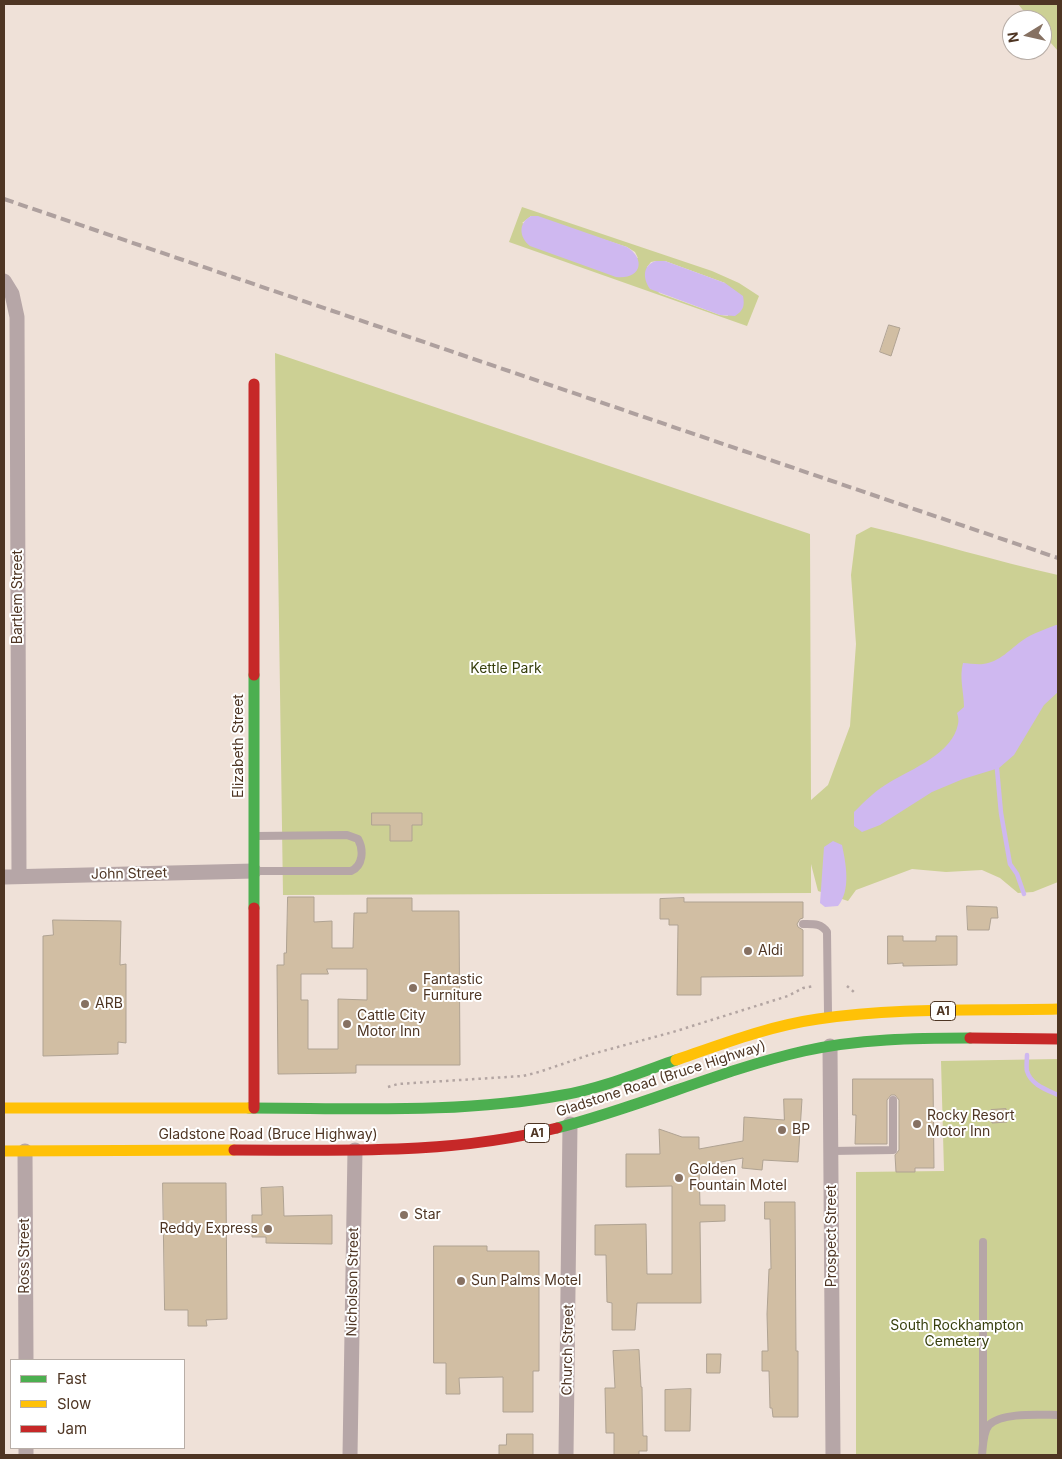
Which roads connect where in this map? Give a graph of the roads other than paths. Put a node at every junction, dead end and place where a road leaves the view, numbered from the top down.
1 (4, 281) edge
2 (254, 384) dead end
3 (254, 836) junction
4 (254, 871) junction
5 (11, 876) edge
6 (803, 924) dead end
7 (1058, 1010) edge
8 (829, 1032) junction
9 (1058, 1039) edge
10 (892, 1100) dead end
11 (4, 1108) edge
12 (254, 1108) junction
13 (570, 1124) junction
14 (355, 1146) junction
15 (4, 1151) edge
16 (25, 1151) junction
17 (832, 1151) junction
18 (983, 1242) dead end
19 (26, 1359) edge
20 (1058, 1414) edge
21 (983, 1442) junction
22 (350, 1455) edge
23 (566, 1455) edge
24 (833, 1455) edge
25 (982, 1455) edge

1 - 5 street, Bartlem Street
2 - 3 main road, Elizabeth Street
3 - 4 main road, Elizabeth Street
3 - 4 lane
4 - 5 street, John Street
4 - 12 main road, Elizabeth Street
6 - 8 lane
7 - 8 main road, Gladstone Road (Bruce Highway) / A1
8 - 9 main road, Gladstone Road (Bruce Highway) / A1
8 - 12 main road, Gladstone Road (Bruce Highway) / A1
8 - 13 main road, Gladstone Road (Bruce Highway) / A1
8 - 17 street, Prospect Street
10 - 17 lane
11 - 12 main road, Gladstone Road (Bruce Highway) / A1
13 - 14 main road, Gladstone Road (Bruce Highway) / A1
13 - 23 street, Church Street
14 - 16 main road, Gladstone Road (Bruce Highway) / A1
14 - 22 street, Nicholson Street
15 - 16 main road, Gladstone Road (Bruce Highway) / A1
16 - 19 street, Ross Street
17 - 24 street, Prospect Street
18 - 21 lane
20 - 21 lane
21 - 25 lane

